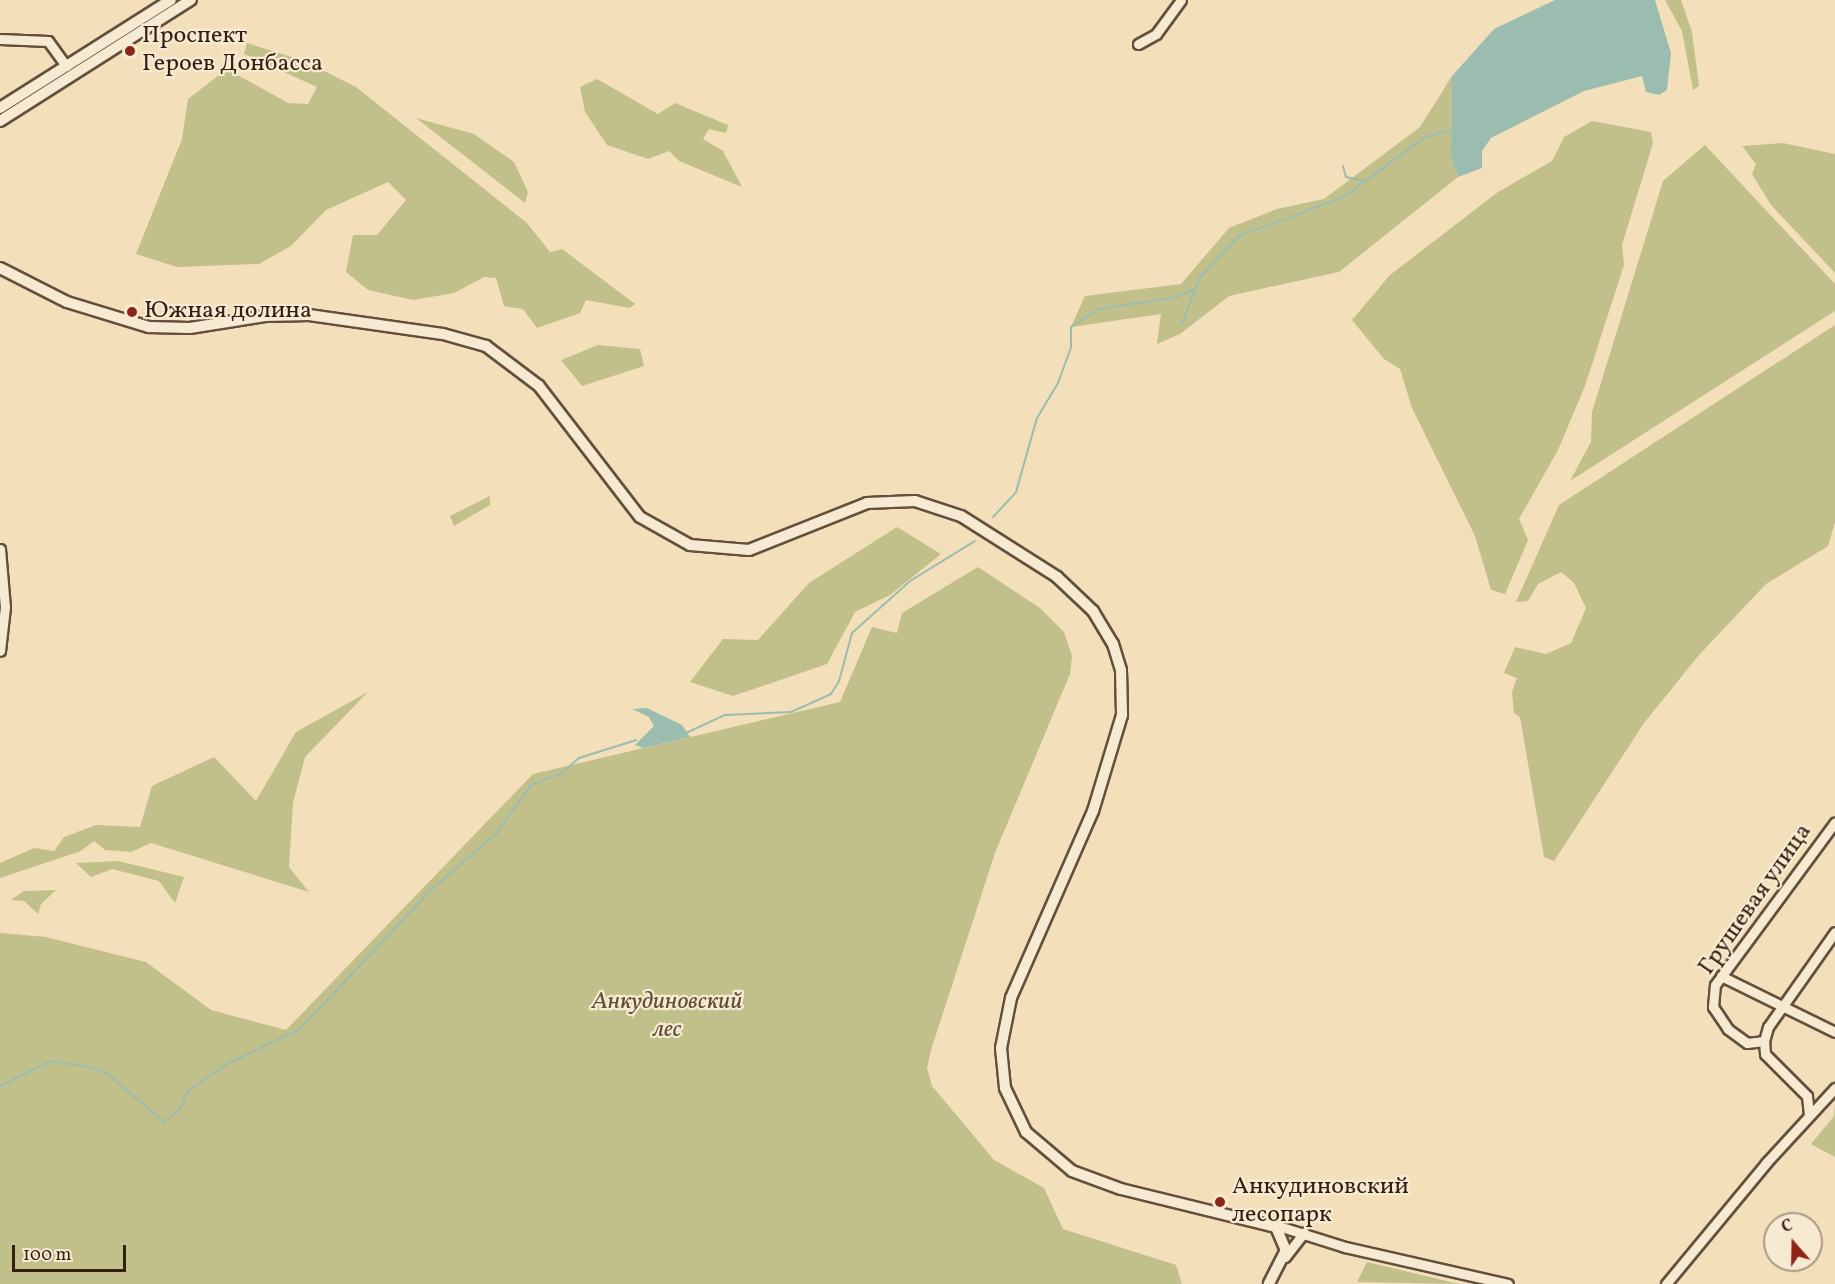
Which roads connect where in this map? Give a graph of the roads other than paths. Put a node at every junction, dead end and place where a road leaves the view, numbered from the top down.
1 (171, 0) edge
2 (191, 0) edge
3 (1181, 0) edge
4 (0, 39) edge
5 (1138, 44) dead end
6 (66, 66) junction
7 (0, 108) edge
8 (0, 121) edge
9 (0, 268) edge
10 (0, 549) edge
11 (0, 651) edge
12 (1835, 822) edge
13 (1835, 932) edge
14 (1721, 976) junction
15 (1783, 1006) junction
16 (1835, 1032) edge
17 (1764, 1041) junction
18 (1835, 1088) edge
19 (1809, 1115) junction
20 (1269, 1223) junction
21 (1304, 1233) junction
22 (1284, 1259) junction
23 (1269, 1284) edge
24 (1508, 1284) edge
25 (1666, 1284) edge

1 - 6 street
2 - 8 street
3 - 5 street
4 - 6 street
6 - 7 street
9 - 20 street
10 - 11 street
12 - 14 street, Грушевая улица
13 - 15 street
14 - 15 street
14 - 17 street, Грушевая улица
15 - 16 street
15 - 17 street
17 - 19 street
18 - 19 street
19 - 25 street
20 - 21 street
20 - 22 street
21 - 22 street
21 - 24 street
22 - 23 street

